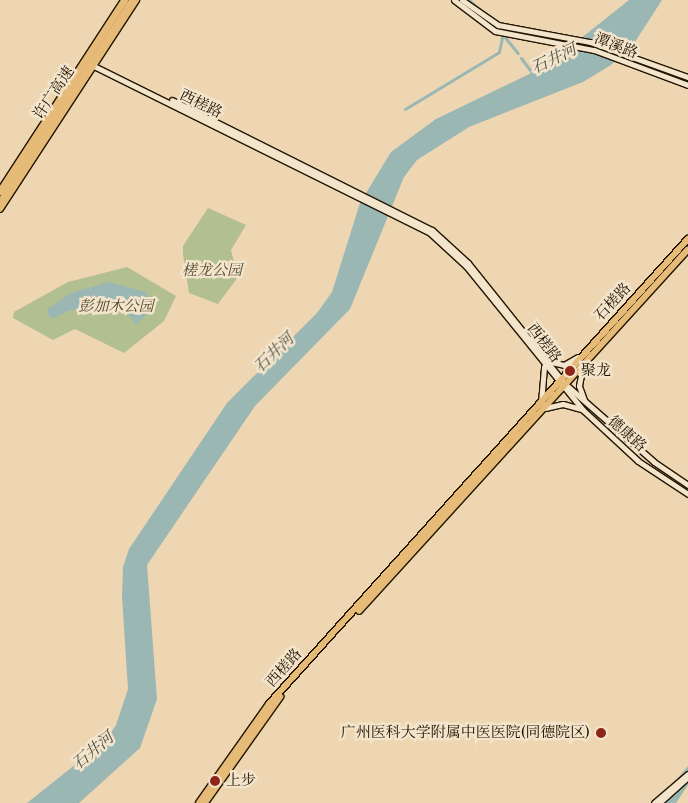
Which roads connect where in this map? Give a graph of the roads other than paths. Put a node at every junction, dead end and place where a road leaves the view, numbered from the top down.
1 (123, 0) edge
2 (135, 0) edge
3 (454, 0) edge
4 (462, 0) edge
5 (95, 64) junction
6 (688, 77) edge
7 (688, 87) edge
8 (0, 185) edge
9 (0, 191) edge
10 (0, 202) edge
11 (0, 209) edge
12 (688, 239) edge
13 (688, 250) edge
14 (578, 357) junction
15 (545, 362) junction
16 (584, 362) junction
17 (561, 383) junction
18 (542, 406) junction
19 (585, 407) junction
20 (688, 486) edge
21 (688, 494) edge
22 (688, 774) edge
23 (688, 777) edge
24 (199, 803) edge
25 (205, 803) edge
26 (654, 803) edge
27 (658, 803) edge

1 - 8 main road
1 - 9 highway, 许广高速
2 - 5 main road
2 - 10 highway, 许广高速
3 - 7 main road, 潭溪路
4 - 6 main road, 潭溪路
5 - 11 main road
5 - 15 main road, 西槎路
12 - 14 main road, 石槎路
13 - 16 main road, 石槎路
14 - 15 main road
14 - 17 main road, 石槎路
15 - 17 main road, 西槎路
15 - 18 main road
16 - 17 main road, 石槎路
16 - 19 main road
17 - 18 main road, 西槎路
17 - 19 main road, 德康路
18 - 19 main road
18 - 24 main road, 西槎路
18 - 25 main road, 西槎路
19 - 20 main road, 德康路
19 - 21 main road, 德康路
22 - 26 main road
23 - 27 main road

